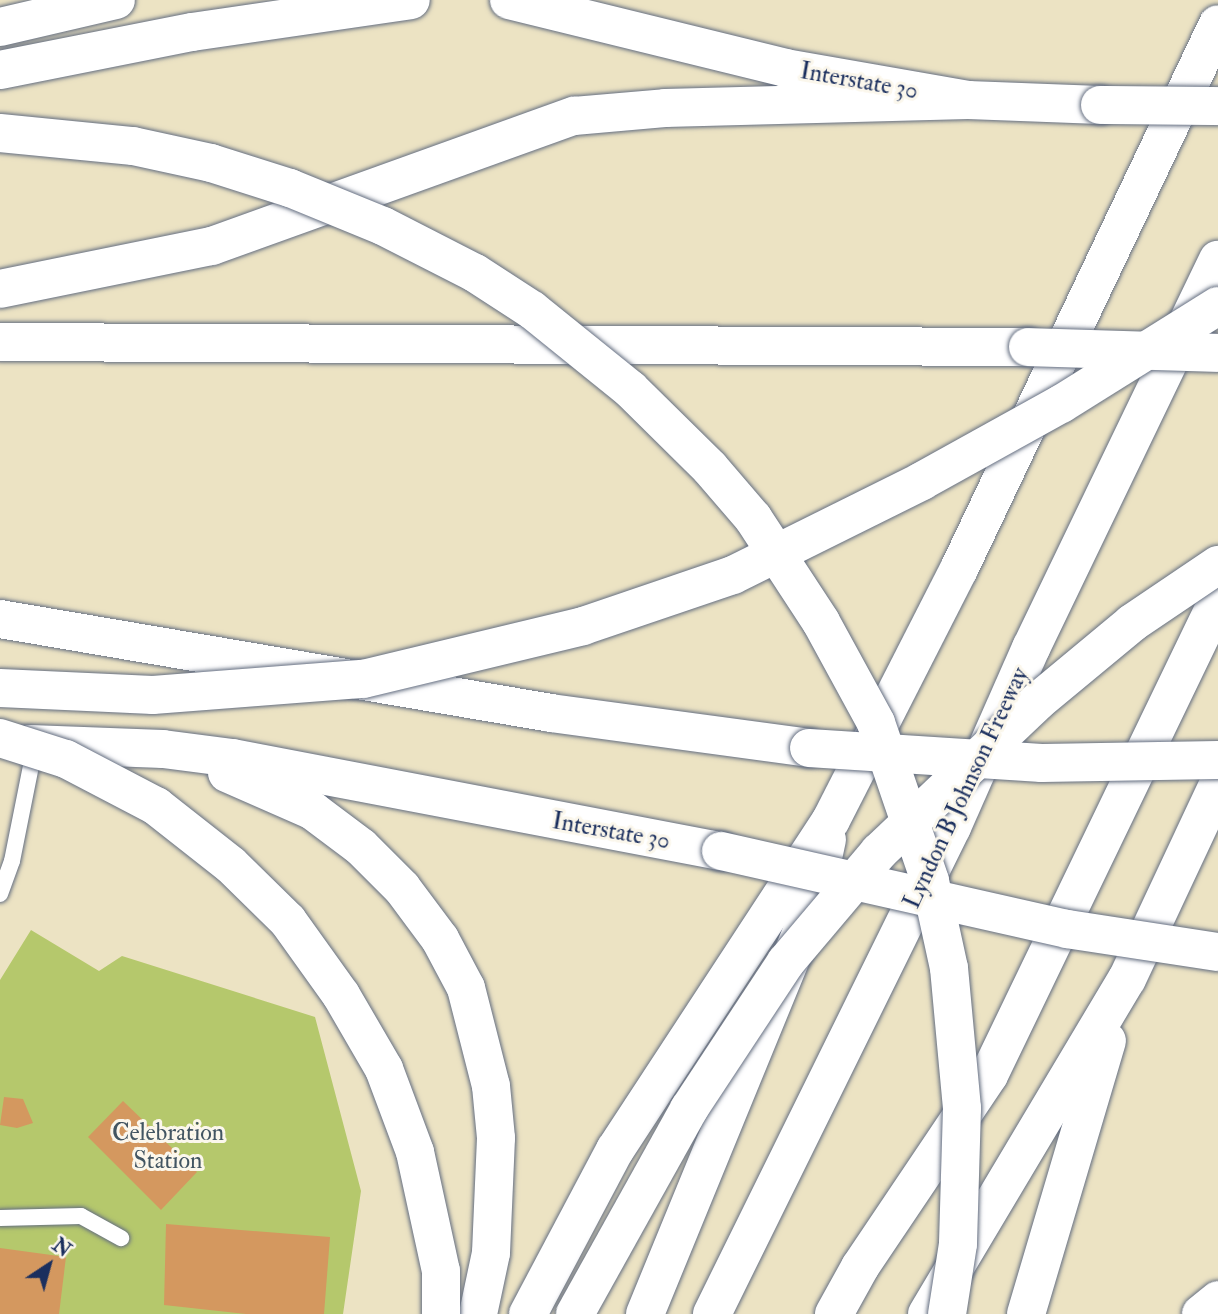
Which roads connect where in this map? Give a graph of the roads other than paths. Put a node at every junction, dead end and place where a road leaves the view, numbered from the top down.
1 (116, 0) edge
2 (411, 0) edge
3 (509, 0) edge
4 (1218, 24) edge
5 (0, 27) edge
6 (0, 70) edge
7 (968, 100) junction
8 (1218, 106) edge
9 (0, 133) edge
10 (1218, 260) edge
11 (0, 289) edge
12 (1218, 306) edge
13 (0, 342) edge
14 (1218, 353) edge
15 (1218, 565) edge
16 (1218, 600) edge
17 (0, 619) edge
18 (0, 688) edge
19 (12, 741) edge
20 (163, 748) junction
21 (1218, 760) edge
22 (1218, 785) edge
23 (831, 820) junction
24 (0, 894) edge
25 (1218, 952) edge
26 (1127, 979) junction
27 (0, 1218) edge
28 (121, 1238) dead end
29 (1218, 1300) edge
30 (441, 1314) edge
31 (478, 1314) edge
32 (528, 1314) edge
33 (575, 1314) edge
34 (645, 1314) edge
35 (712, 1314) edge
36 (834, 1314) edge
37 (927, 1314) edge
38 (947, 1314) edge
39 (1026, 1314) edge
40 (1201, 1314) edge

1 - 5 main road
2 - 6 main road
3 - 7 main road, Interstate 30
4 - 23 main road
7 - 8 main road, Interstate 30, bridge
7 - 11 main road
9 - 38 main road, bridge
10 - 35 main road, Lyndon B Johnson Freeway
12 - 18 main road, bridge
13 - 14 main road, bridge
15 - 33 main road, bridge
16 - 36 main road
17 - 21 main road, bridge
19 - 20 main road, Interstate 30
19 - 24 lane
19 - 30 main road, bridge
20 - 25 main road, Interstate 30, bridge
20 - 31 main road
22 - 26 main road
23 - 32 main road
23 - 34 main road
26 - 37 main road
26 - 39 main road
27 - 28 lane
29 - 40 main road

